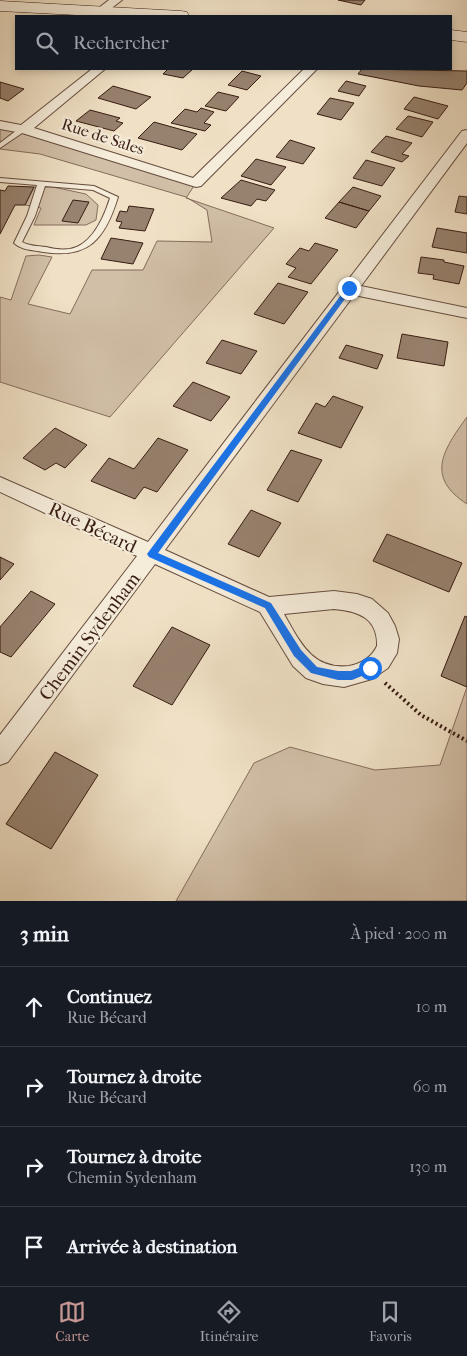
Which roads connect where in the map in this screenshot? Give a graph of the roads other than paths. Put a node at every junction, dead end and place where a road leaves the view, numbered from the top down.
1 (116, 0) edge
2 (0, 6) edge
3 (100, 12) junction
4 (152, 15) edge
5 (0, 18) edge
6 (15, 19) edge
7 (452, 35) edge
8 (467, 37) edge
9 (452, 49) edge
10 (467, 51) edge
11 (98, 70) edge
12 (310, 70) edge
13 (0, 125) edge
14 (24, 129) junction
15 (467, 134) edge
16 (0, 146) edge
17 (458, 161) edge
18 (0, 180) edge
19 (42, 183) junction
20 (349, 288) junction
21 (467, 314) edge
22 (0, 484) edge
23 (152, 554) junction
24 (268, 606) junction
25 (0, 754) edge

1 - 3 street
2 - 3 main road
3 - 4 main road
5 - 6 main road
7 - 8 main road
9 - 10 main road
11 - 14 street
12 - 14 street, Rue de Sales
13 - 14 street, Rue de Sales
14 - 16 lane
15 - 17 street, Chemin Sydenham
17 - 20 street, Chemin Sydenham
18 - 19 lane
19 - 19 lane
20 - 21 street
20 - 23 street, Chemin Sydenham
22 - 23 street, Rue Bécard
23 - 24 street, Rue Bécard
23 - 25 street, Chemin Sydenham
24 - 24 street, Rue Bécard

